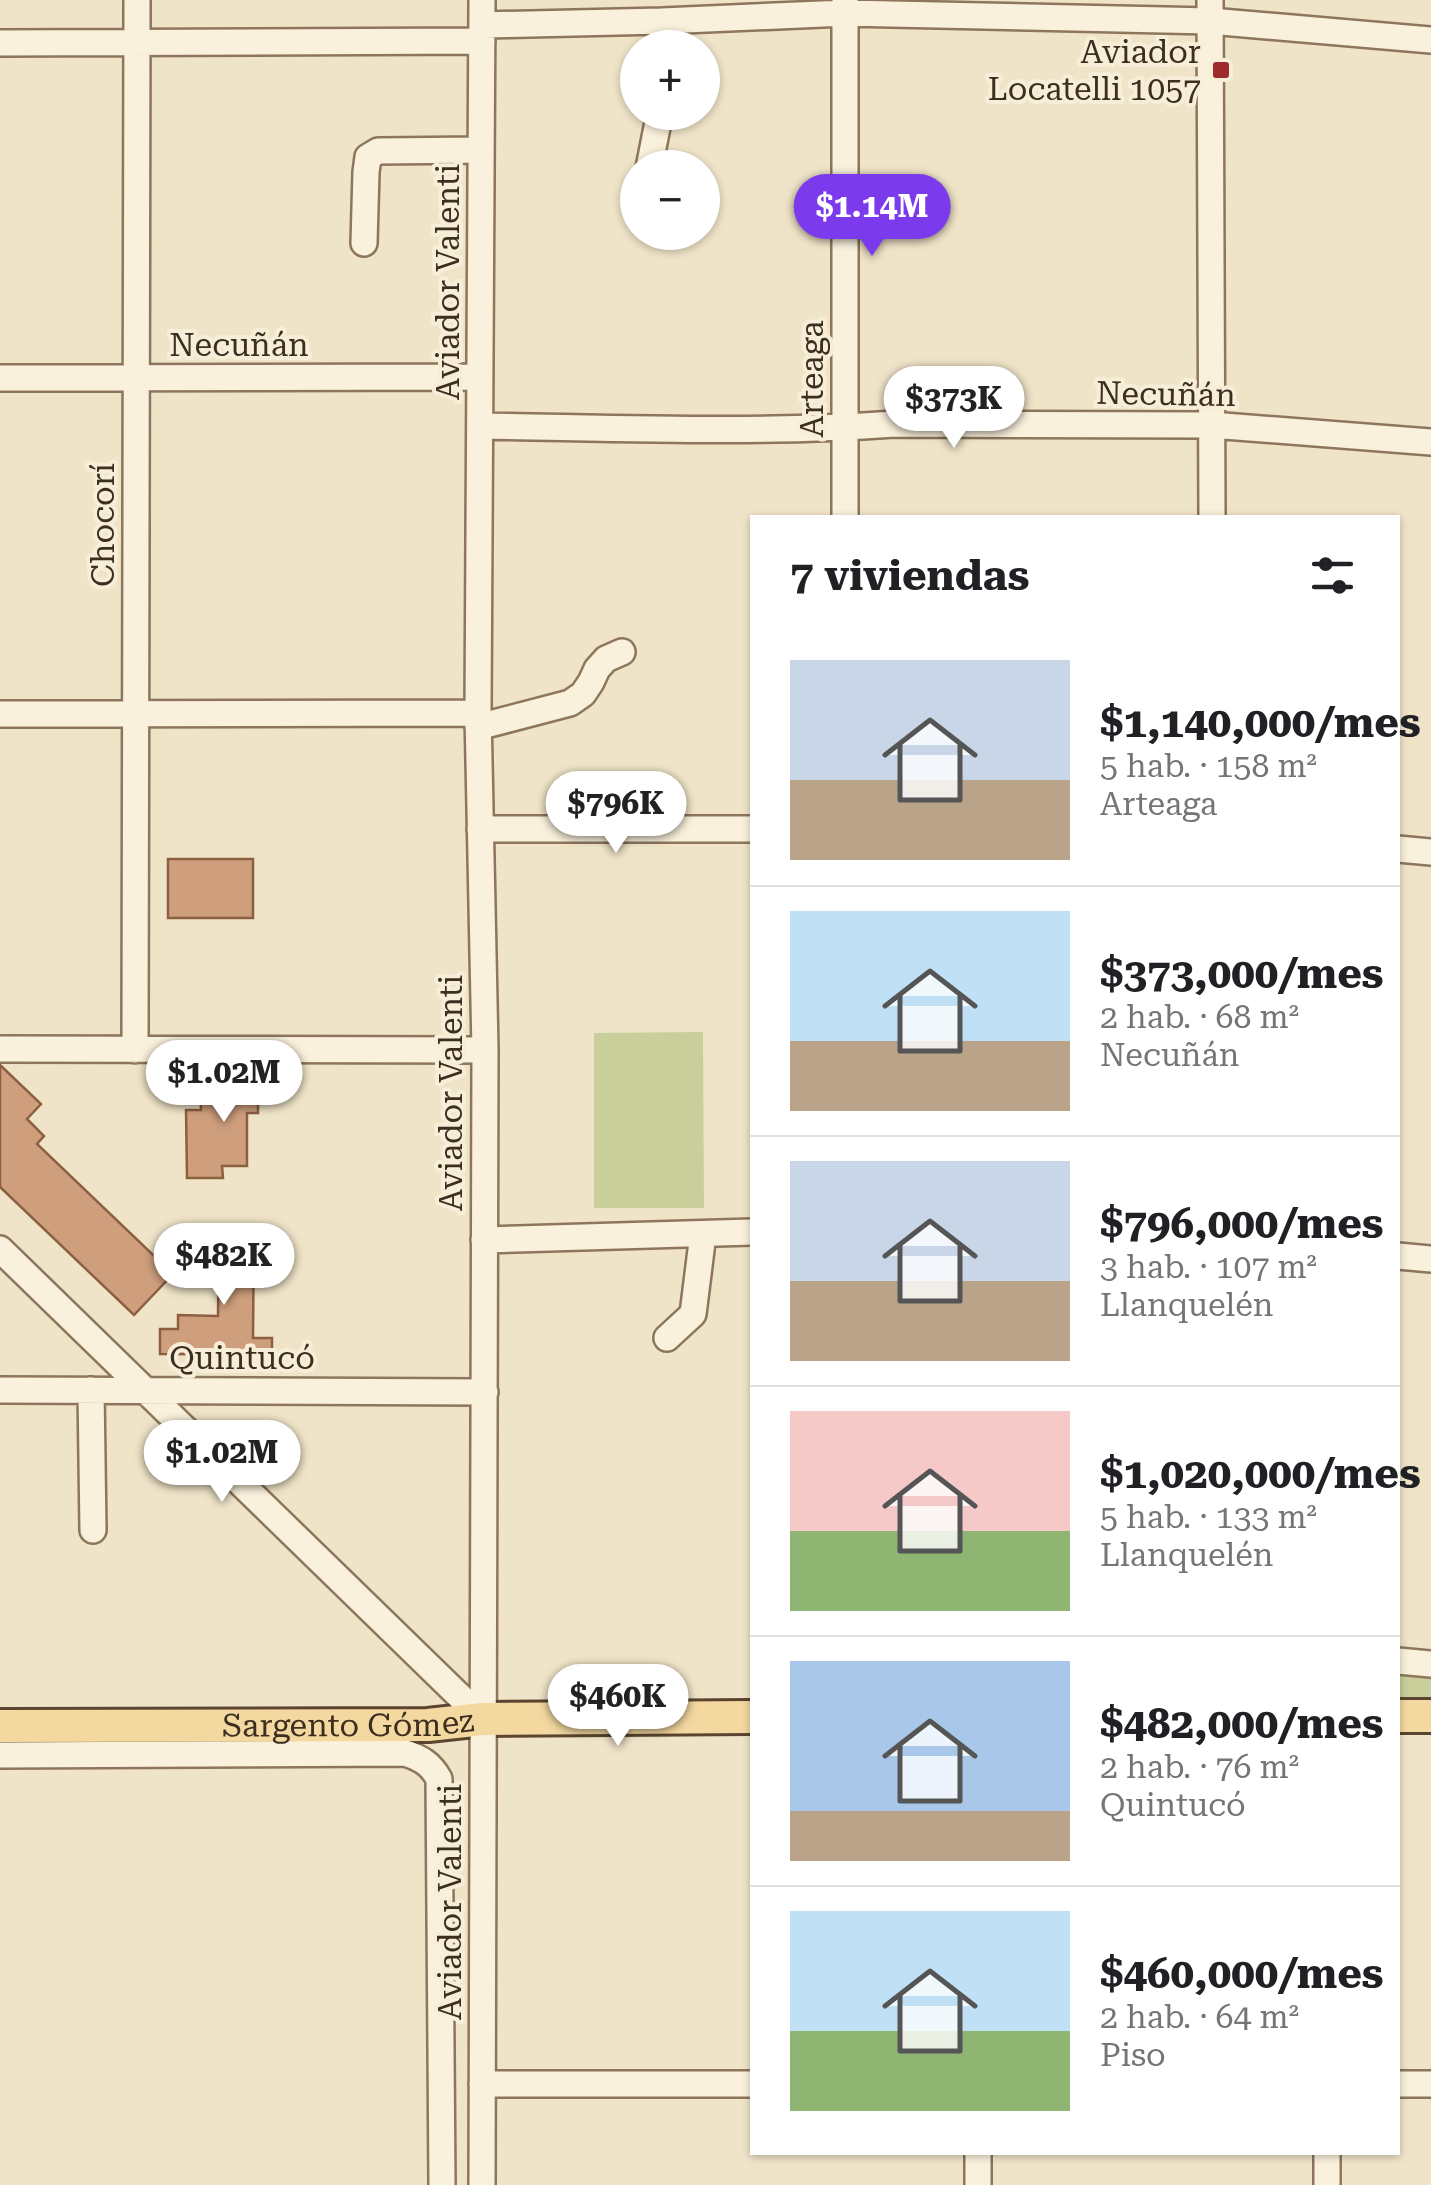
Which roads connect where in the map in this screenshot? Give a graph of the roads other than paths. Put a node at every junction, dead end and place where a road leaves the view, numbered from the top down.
1 (137, 0) edge
2 (845, 7) edge
3 (1210, 10) edge
4 (482, 22) edge
5 (690, 30) edge
6 (620, 31) edge
7 (137, 40) junction
8 (1431, 40) edge
9 (0, 43) edge
10 (481, 150) junction
11 (364, 244) dead end
12 (137, 377) junction
13 (479, 377) junction
14 (0, 378) edge
15 (1211, 425) junction
16 (480, 426) junction
17 (845, 428) junction
18 (1431, 442) edge
19 (845, 515) edge
20 (1212, 515) edge
21 (622, 652) dead end
22 (0, 714) edge
23 (134, 714) junction
24 (478, 720) junction
25 (750, 828) edge
26 (480, 829) junction
27 (1400, 849) edge
28 (1431, 852) edge
29 (0, 1049) edge
30 (135, 1050) junction
31 (484, 1050) junction
32 (750, 1232) edge
33 (703, 1234) junction
34 (484, 1240) junction
35 (0, 1250) edge
36 (1400, 1256) edge
37 (1431, 1259) edge
38 (666, 1338) dead end
39 (0, 1390) edge
40 (91, 1390) junction
41 (143, 1390) junction
42 (484, 1392) junction
43 (92, 1530) dead end
44 (1400, 1661) edge
45 (1431, 1664) edge
46 (1400, 1716) edge
47 (1431, 1716) edge
48 (750, 1717) edge
49 (483, 1719) junction
50 (0, 1726) edge
51 (0, 1755) edge
52 (482, 2084) junction
53 (750, 2084) edge
54 (1400, 2084) edge
55 (1431, 2084) edge
56 (978, 2155) edge
57 (1327, 2155) edge
58 (442, 2185) edge
59 (482, 2185) edge
60 (978, 2185) edge
61 (1328, 2185) edge

1 - 7 street, Chocorí
2 - 3 street
2 - 5 street
2 - 17 street, Arteaga
3 - 8 street
3 - 15 street
4 - 6 street
4 - 7 street
4 - 10 street, Aviador Valenti
7 - 9 street
7 - 12 street, Chocorí
10 - 11 street
10 - 13 street, Aviador Valenti
12 - 13 street, Necuñán
12 - 14 street, Necuñán
12 - 23 street, Chocorí
13 - 16 street, Aviador Valenti
15 - 17 street, Necuñán
15 - 18 street, Necuñán
15 - 20 street
16 - 17 street, Necuñán
16 - 24 street, Aviador Valenti
17 - 19 street, Arteaga
21 - 24 street
22 - 23 street
23 - 24 street
23 - 30 street, Chocorí
24 - 26 street, Aviador Valenti
25 - 26 street
26 - 31 street, Aviador Valenti
27 - 28 street
29 - 30 street
30 - 31 street
31 - 34 street, Aviador Valenti
32 - 33 street
33 - 34 street
33 - 38 street
34 - 42 street, Aviador Valenti
35 - 41 street
36 - 37 street
39 - 40 street, Quintucó
40 - 41 street, Quintucó
40 - 43 street
41 - 42 street, Quintucó
41 - 49 street
42 - 49 street, Aviador Valenti
44 - 45 street
46 - 47 main road
48 - 49 main road, Sargento Gómez
49 - 50 main road, Sargento Gómez
49 - 52 street, Aviador Valenti
51 - 58 street
52 - 53 street
52 - 59 street, Aviador Valenti
54 - 55 street
56 - 60 street
57 - 61 street

